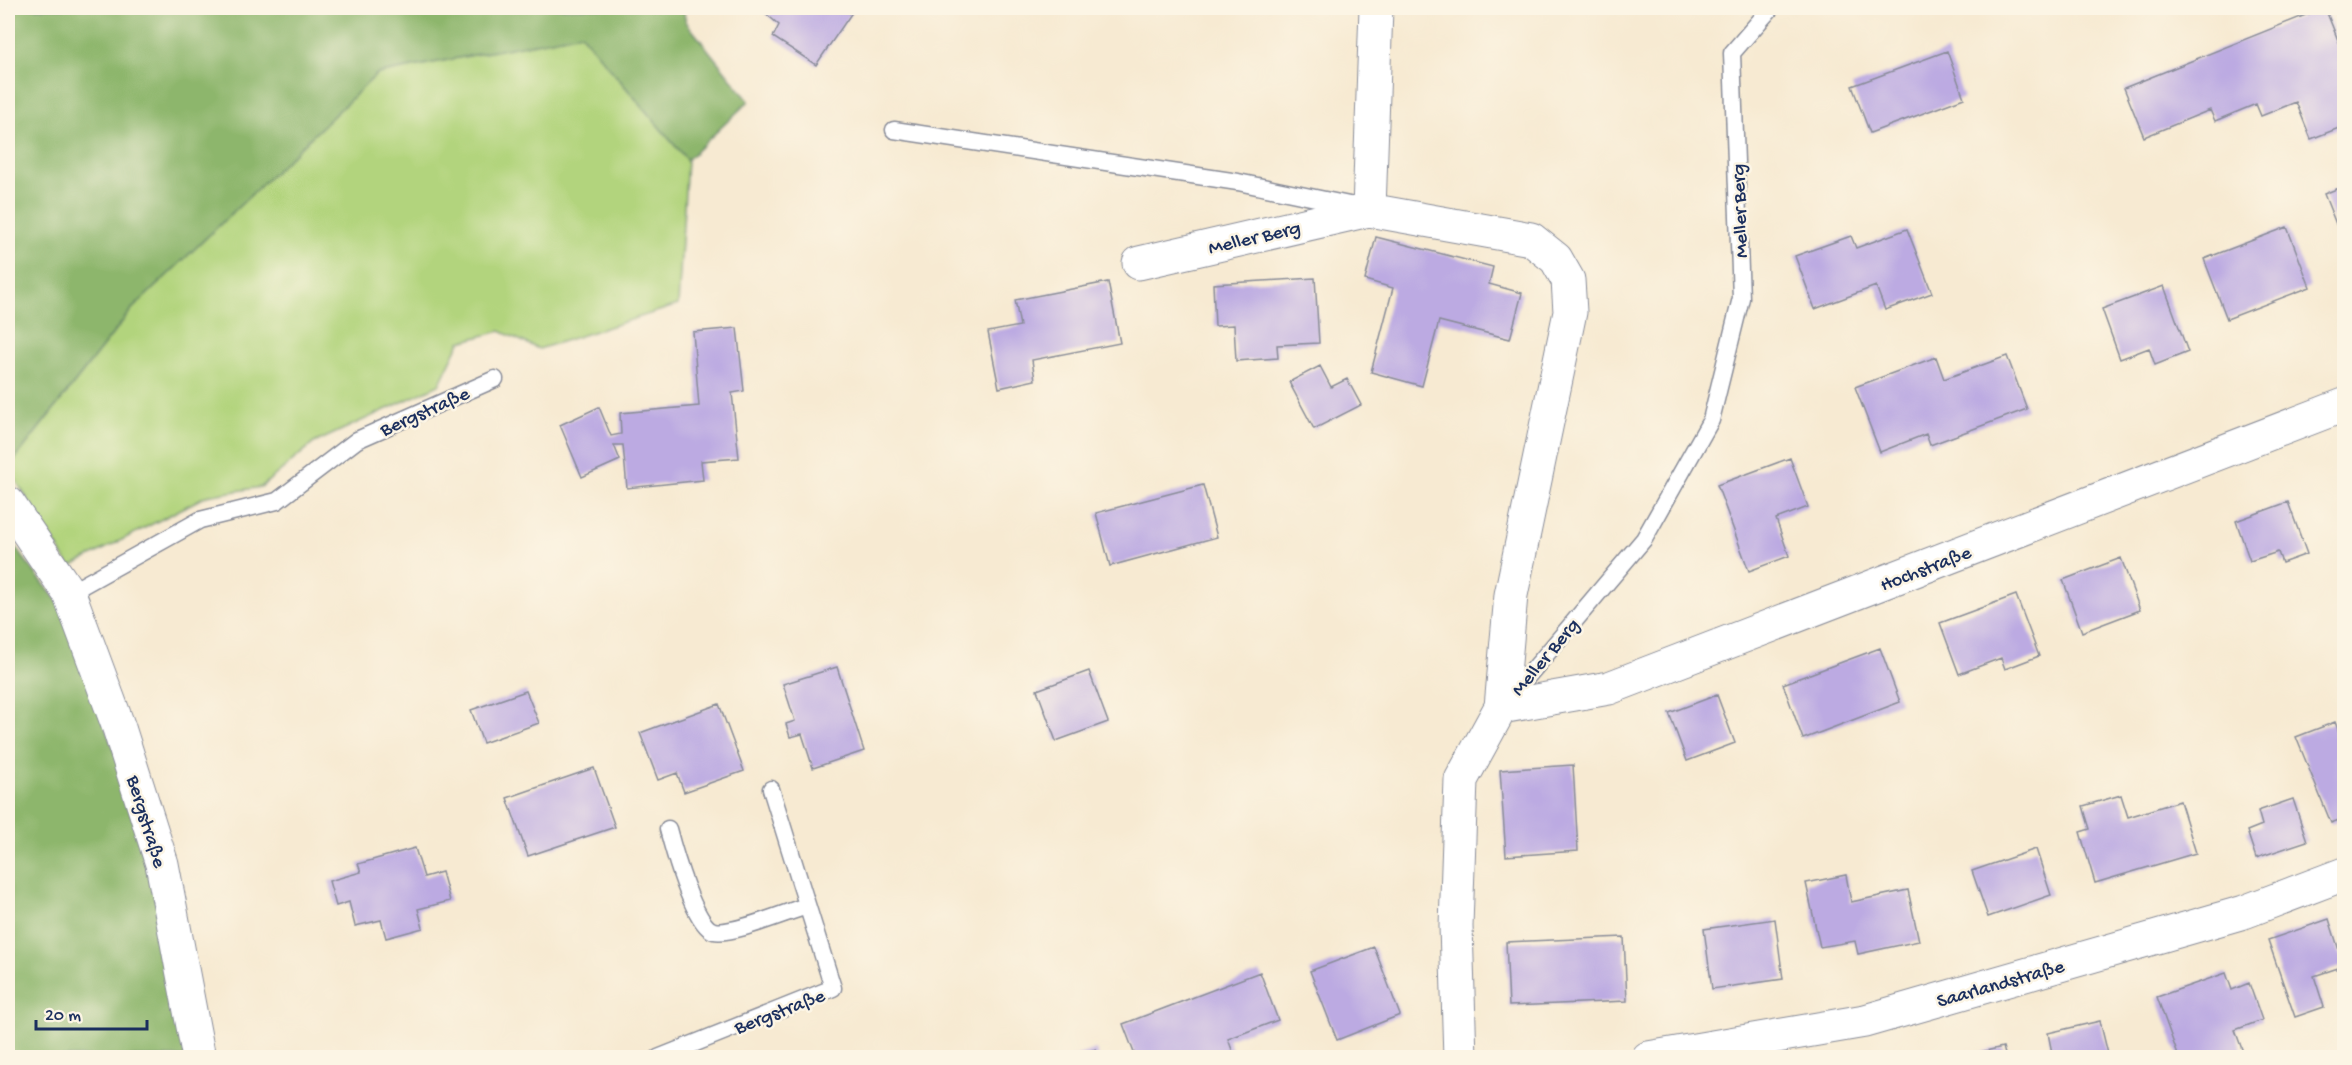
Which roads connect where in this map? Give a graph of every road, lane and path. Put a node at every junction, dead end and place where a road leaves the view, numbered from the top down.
1 (1376, 8) edge
2 (1771, 8) edge
3 (894, 130) dead end
4 (1369, 210) junction
5 (1138, 263) dead end
6 (495, 378) dead end
7 (2344, 405) edge
8 (8, 503) edge
9 (69, 593) junction
10 (1501, 707) junction
11 (771, 789) dead end
12 (668, 829) dead end
13 (2344, 874) edge
14 (807, 906) junction
15 (199, 1058) edge
16 (658, 1058) edge
17 (1460, 1058) edge
18 (1648, 1058) edge

1 - 4 street
2 - 10 lane, Meller Berg
3 - 4 lane
4 - 5 street, Meller Berg
4 - 10 street, Meller Berg
6 - 9 lane, Bergstraße
7 - 10 street, Hochstraße
8 - 9 street, Bergstraße
9 - 15 street, Bergstraße
10 - 17 street
11 - 14 lane
12 - 14 lane
13 - 18 street, Saarlandstraße
14 - 16 lane, Bergstraße

